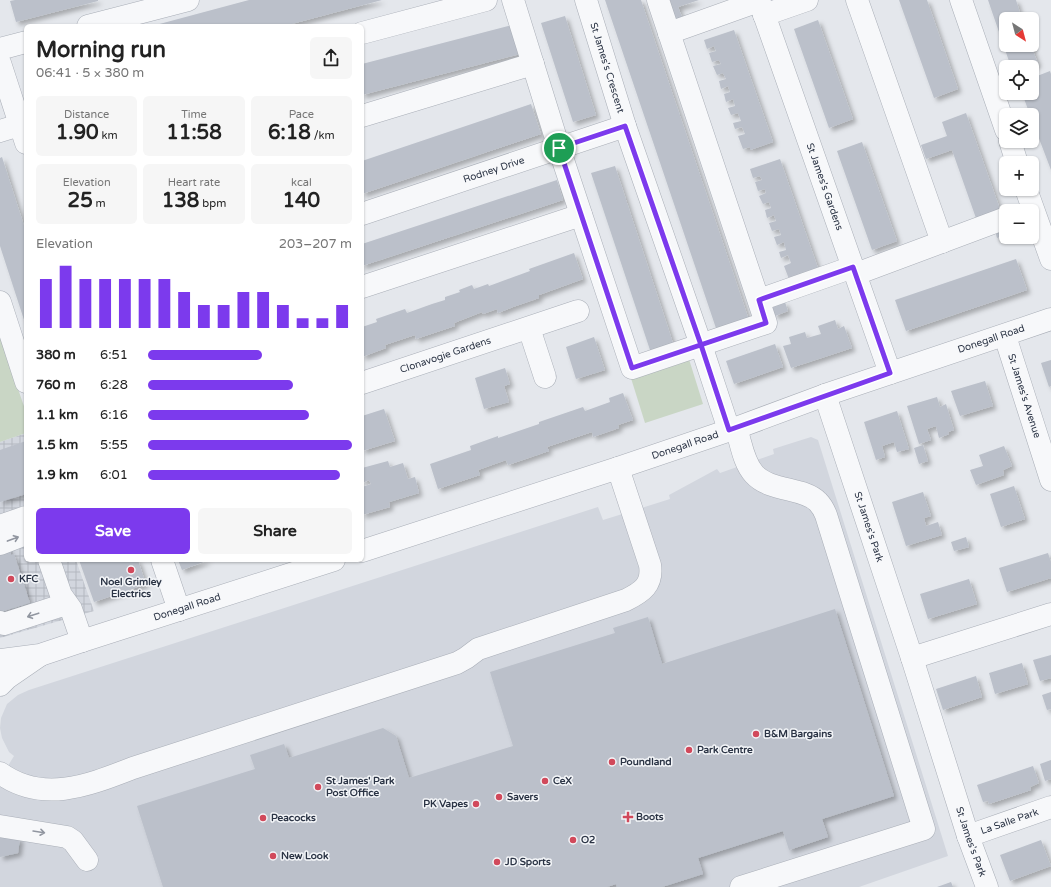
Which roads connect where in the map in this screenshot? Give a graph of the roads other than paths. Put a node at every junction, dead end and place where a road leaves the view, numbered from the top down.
1 (188, 0) edge
2 (486, 0) edge
3 (513, 0) edge
4 (586, 0) edge
5 (658, 0) edge
6 (807, 0) edge
7 (857, 0) edge
8 (961, 0) edge
9 (761, 5) edge
10 (96, 24) edge
11 (364, 32) edge
12 (669, 33) junction
13 (24, 43) edge
14 (0, 49) edge
15 (0, 63) edge
16 (533, 64) junction
17 (999, 110) edge
18 (364, 115) edge
19 (625, 126) junction
20 (18, 130) edge
21 (559, 148) junction
22 (1028, 202) edge
23 (364, 213) edge
24 (581, 215) junction
25 (999, 221) edge
26 (942, 242) junction
27 (1051, 259) edge
28 (855, 270) junction
29 (364, 286) edge
30 (759, 300) junction
31 (0, 302) edge
32 (578, 311) dead end
33 (1051, 319) edge
34 (529, 328) junction
35 (1005, 336) junction
36 (701, 345) junction
37 (890, 373) junction
38 (24, 376) edge
39 (545, 377) dead end
40 (364, 382) edge
41 (825, 395) junction
42 (732, 429) junction
43 (618, 468) junction
44 (1051, 480) edge
45 (24, 518) edge
46 (0, 526) edge
47 (24, 535) edge
48 (0, 544) edge
49 (364, 546) edge
50 (50, 562) edge
51 (163, 562) edge
52 (328, 562) edge
53 (66, 604) junction
54 (179, 610) junction
55 (1051, 614) edge
56 (0, 622) edge
57 (82, 640) junction
58 (40, 655) junction
59 (912, 658) junction
60 (0, 660) edge
61 (0, 685) edge
62 (0, 773) edge
63 (1051, 807) edge
64 (0, 826) edge
65 (968, 836) junction
66 (88, 860) dead end
67 (741, 887) edge
68 (987, 887) edge

1 - 10 street
2 - 11 street
3 - 16 street
4 - 19 street, St James's Crescent
5 - 12 street
6 - 9 street
7 - 26 street
8 - 17 street
9 - 12 street
9 - 28 street, St James's Gardens
12 - 30 street
13 - 14 street
15 - 20 street
16 - 18 street
16 - 21 street
19 - 21 street, Rodney Drive
19 - 36 street, St James's Crescent
21 - 23 street, Rodney Drive
21 - 24 street
22 - 27 street
24 - 29 street
24 - 36 street
25 - 26 street
26 - 28 street
28 - 30 street
28 - 37 street, St James's Gardens
30 - 36 street
31 - 38 street
32 - 34 street, Clonavogie Gardens
33 - 35 street, Donegall Road
34 - 39 street
34 - 40 street, Clonavogie Gardens
35 - 37 street, Donegall Road
35 - 44 street, St James's Avenue
36 - 42 street, St James's Crescent
37 - 41 street, Donegall Road
41 - 42 street, Donegall Road
41 - 59 street, St James's Park
42 - 43 street, Donegall Road
42 - 67 street, St James's Crescent
43 - 49 street, Donegall Road
43 - 62 street
45 - 46 street
48 -> 47 street
50 - 53 street
51 - 54 street
52 - 54 street, Donegall Road
53 -> 56 street
53 - 57 street
54 - 57 street, Donegall Road
55 - 59 street
57 - 58 street, Donegall Road
58 - 60 street, Donegall Road
58 - 61 street, Donegall Road
59 - 65 street, St James's Park
63 - 65 street, La Salle Park
64 -> 66 street
65 - 68 street, St James's Park

